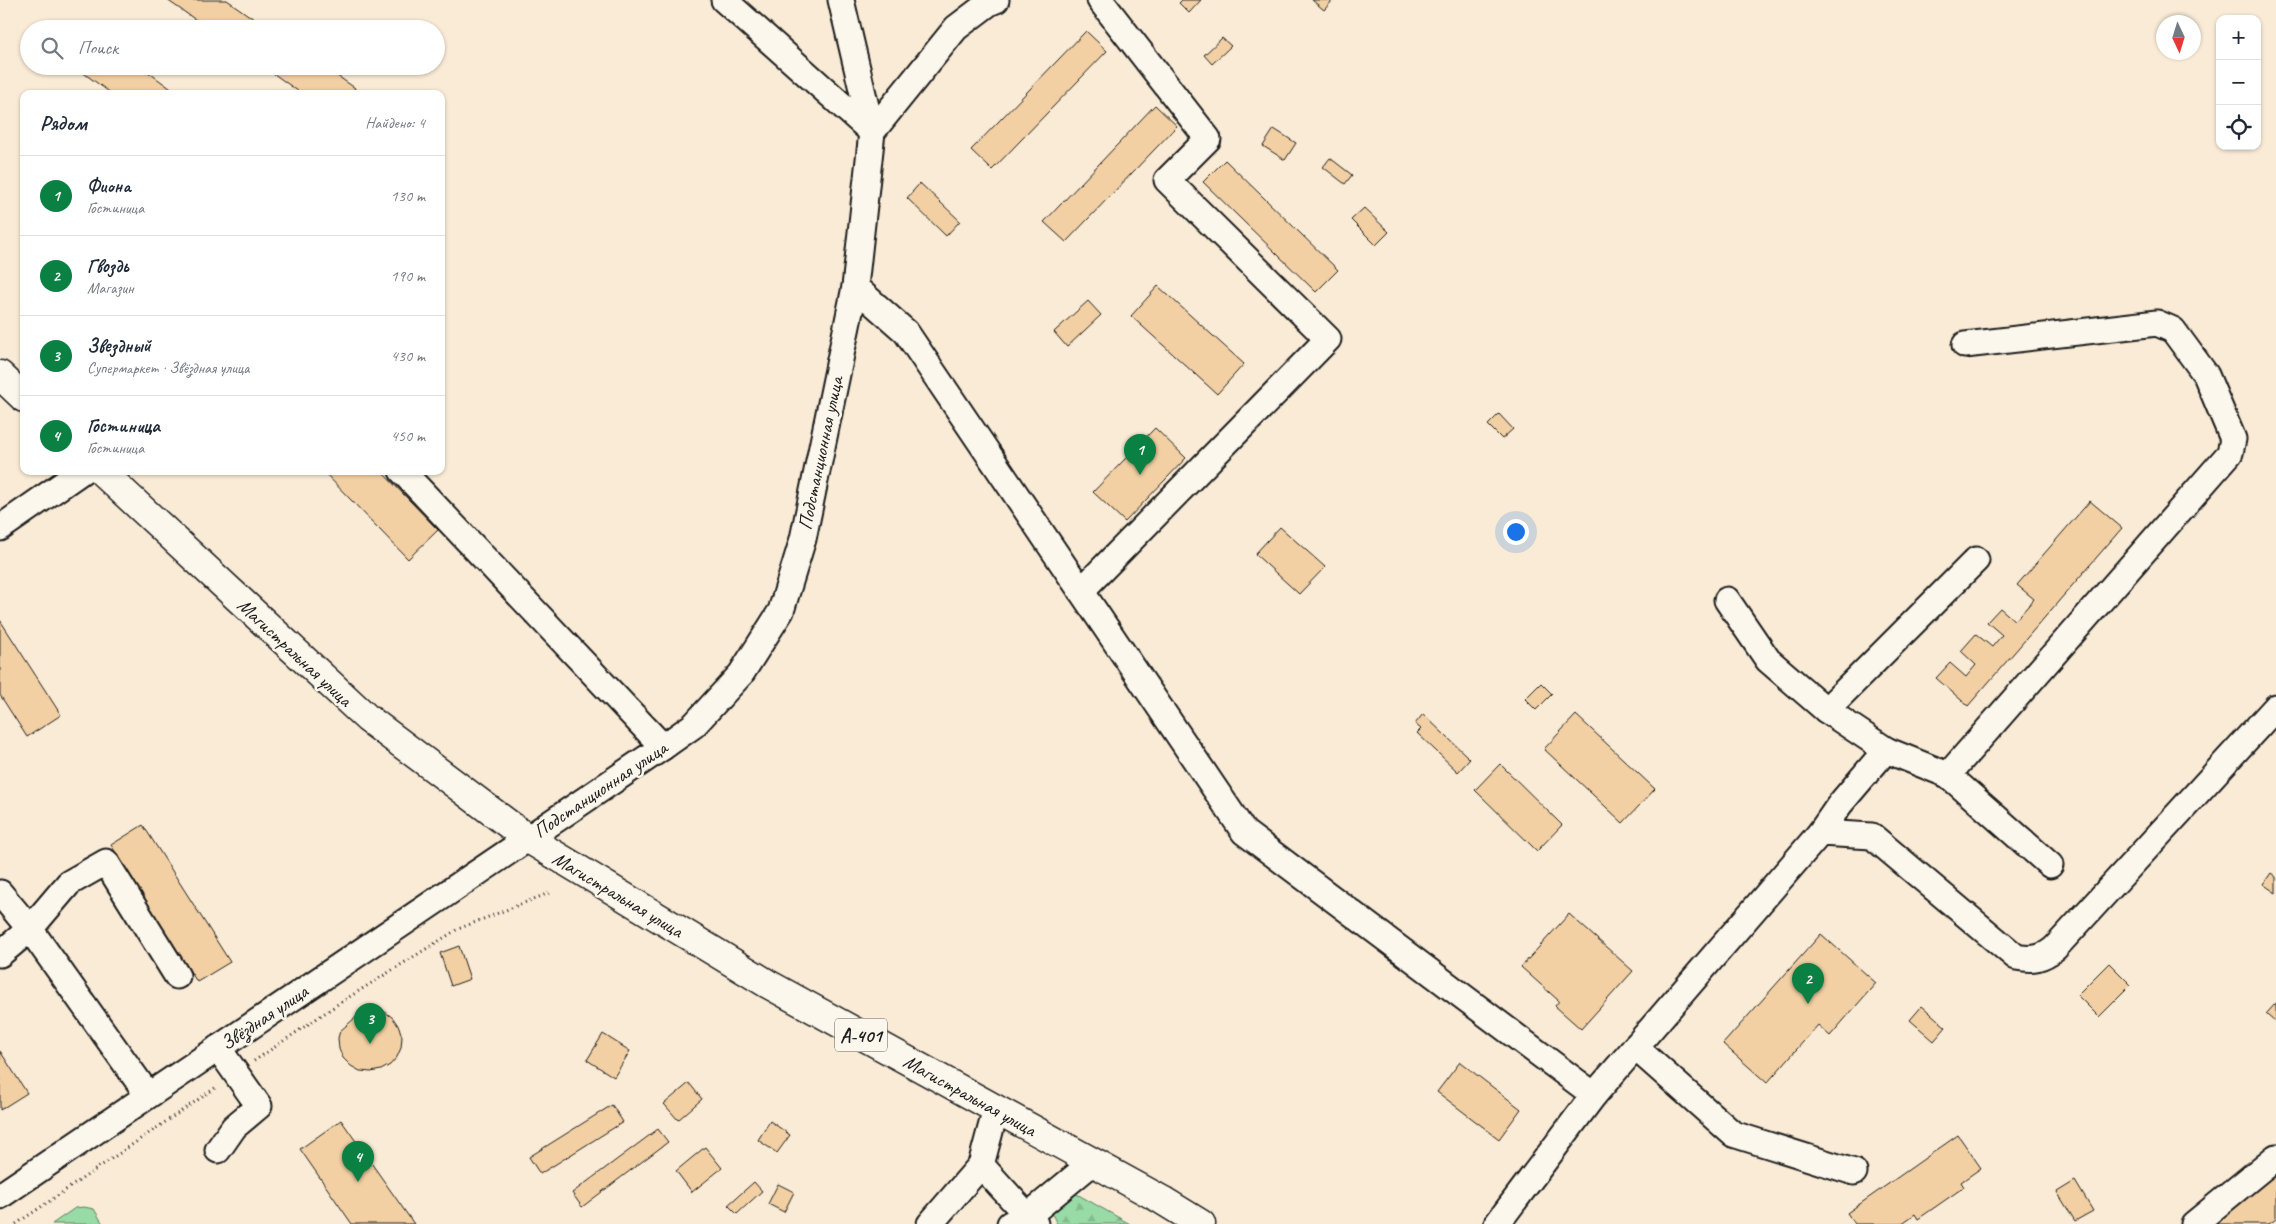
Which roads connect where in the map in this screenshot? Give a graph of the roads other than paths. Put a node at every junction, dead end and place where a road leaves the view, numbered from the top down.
1 (724, 0) edge
2 (841, 0) edge
3 (996, 0) edge
4 (1100, 0) edge
5 (872, 132) junction
6 (855, 287) junction
7 (1965, 345) dead end
8 (0, 375) edge
9 (20, 394) edge
10 (76, 475) edge
11 (105, 475) edge
12 (406, 475) edge
13 (0, 528) edge
14 (1976, 560) dead end
15 (1081, 591) junction
16 (1727, 600) dead end
17 (2276, 707) edge
18 (1826, 710) junction
19 (662, 747) junction
20 (1886, 750) junction
21 (1948, 776) junction
22 (1820, 833) junction
23 (527, 838) junction
24 (2050, 865) dead end
25 (0, 892) edge
26 (30, 929) junction
27 (0, 954) edge
28 (177, 976) dead end
29 (218, 1048) junction
30 (1640, 1051) junction
31 (1594, 1095) junction
32 (148, 1096) junction
33 (996, 1109) junction
34 (218, 1150) dead end
35 (2276, 1157) edge
36 (1093, 1162) junction
37 (980, 1165) junction
38 (1854, 1172) dead end
39 (0, 1196) edge
40 (1024, 1221) edge
41 (930, 1224) edge
42 (1201, 1224) edge
43 (1497, 1224) edge
44 (2194, 1224) edge

1 - 5 street
2 - 5 street
3 - 5 street
4 - 15 street
5 - 6 street, Подстанционная улица
6 - 15 street
6 - 19 street, Подстанционная улица
7 - 21 street
8 - 9 main road
10 - 13 street
11 - 23 main road, Магистральная улица
12 - 19 street
14 - 18 street
15 - 31 street
16 - 18 street
17 - 22 street
18 - 20 street
19 - 23 street, Подстанционная улица
20 - 21 street
20 - 22 street
21 - 24 street
22 - 30 street
23 - 29 street, Звёздная улица
23 - 33 main road, Магистральная улица / А-401
25 - 26 street
26 - 27 street
26 - 28 street
26 - 32 street
29 - 32 street, Звёздная улица
29 - 34 street
30 - 31 street
30 - 38 street
31 - 43 street
32 - 39 street, Звёздная улица
33 - 36 main road, Магистральная улица / А-401
33 - 37 street
35 - 44 street
36 - 40 street
36 - 42 main road, Магистральная улица / А-401
37 - 40 street
37 - 41 street

